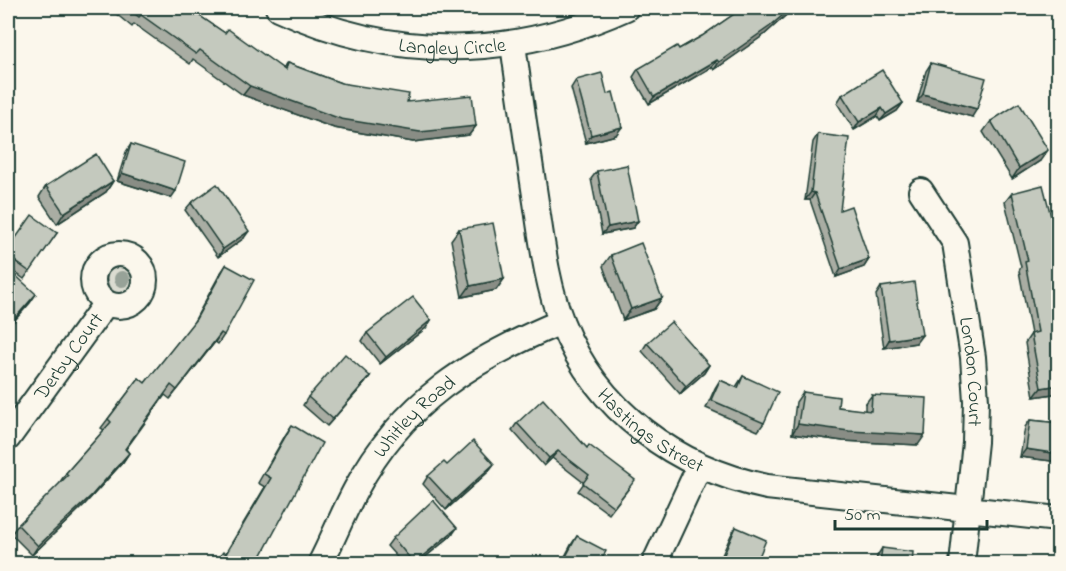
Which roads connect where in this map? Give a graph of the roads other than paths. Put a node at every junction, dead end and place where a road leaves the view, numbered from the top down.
1 (278, 8) edge
2 (613, 10) edge
3 (513, 44) junction
4 (921, 191) dead end
5 (106, 303) dead end
6 (561, 322) junction
7 (8, 438) edge
8 (699, 466) junction
9 (968, 509) junction
10 (1059, 519) edge
11 (320, 564) edge
12 (654, 564) edge
13 (962, 564) edge

1 - 3 street, Langley Circle
2 - 3 street, Langley Circle
3 - 6 street, Hastings Street
4 - 9 street, London Court
5 - 7 street, Derby Court
6 - 8 street, Hastings Street
6 - 11 street, Whitley Road
8 - 9 street, Hastings Street
8 - 12 street
9 - 10 street, Hastings Street
9 - 13 street, London Court

